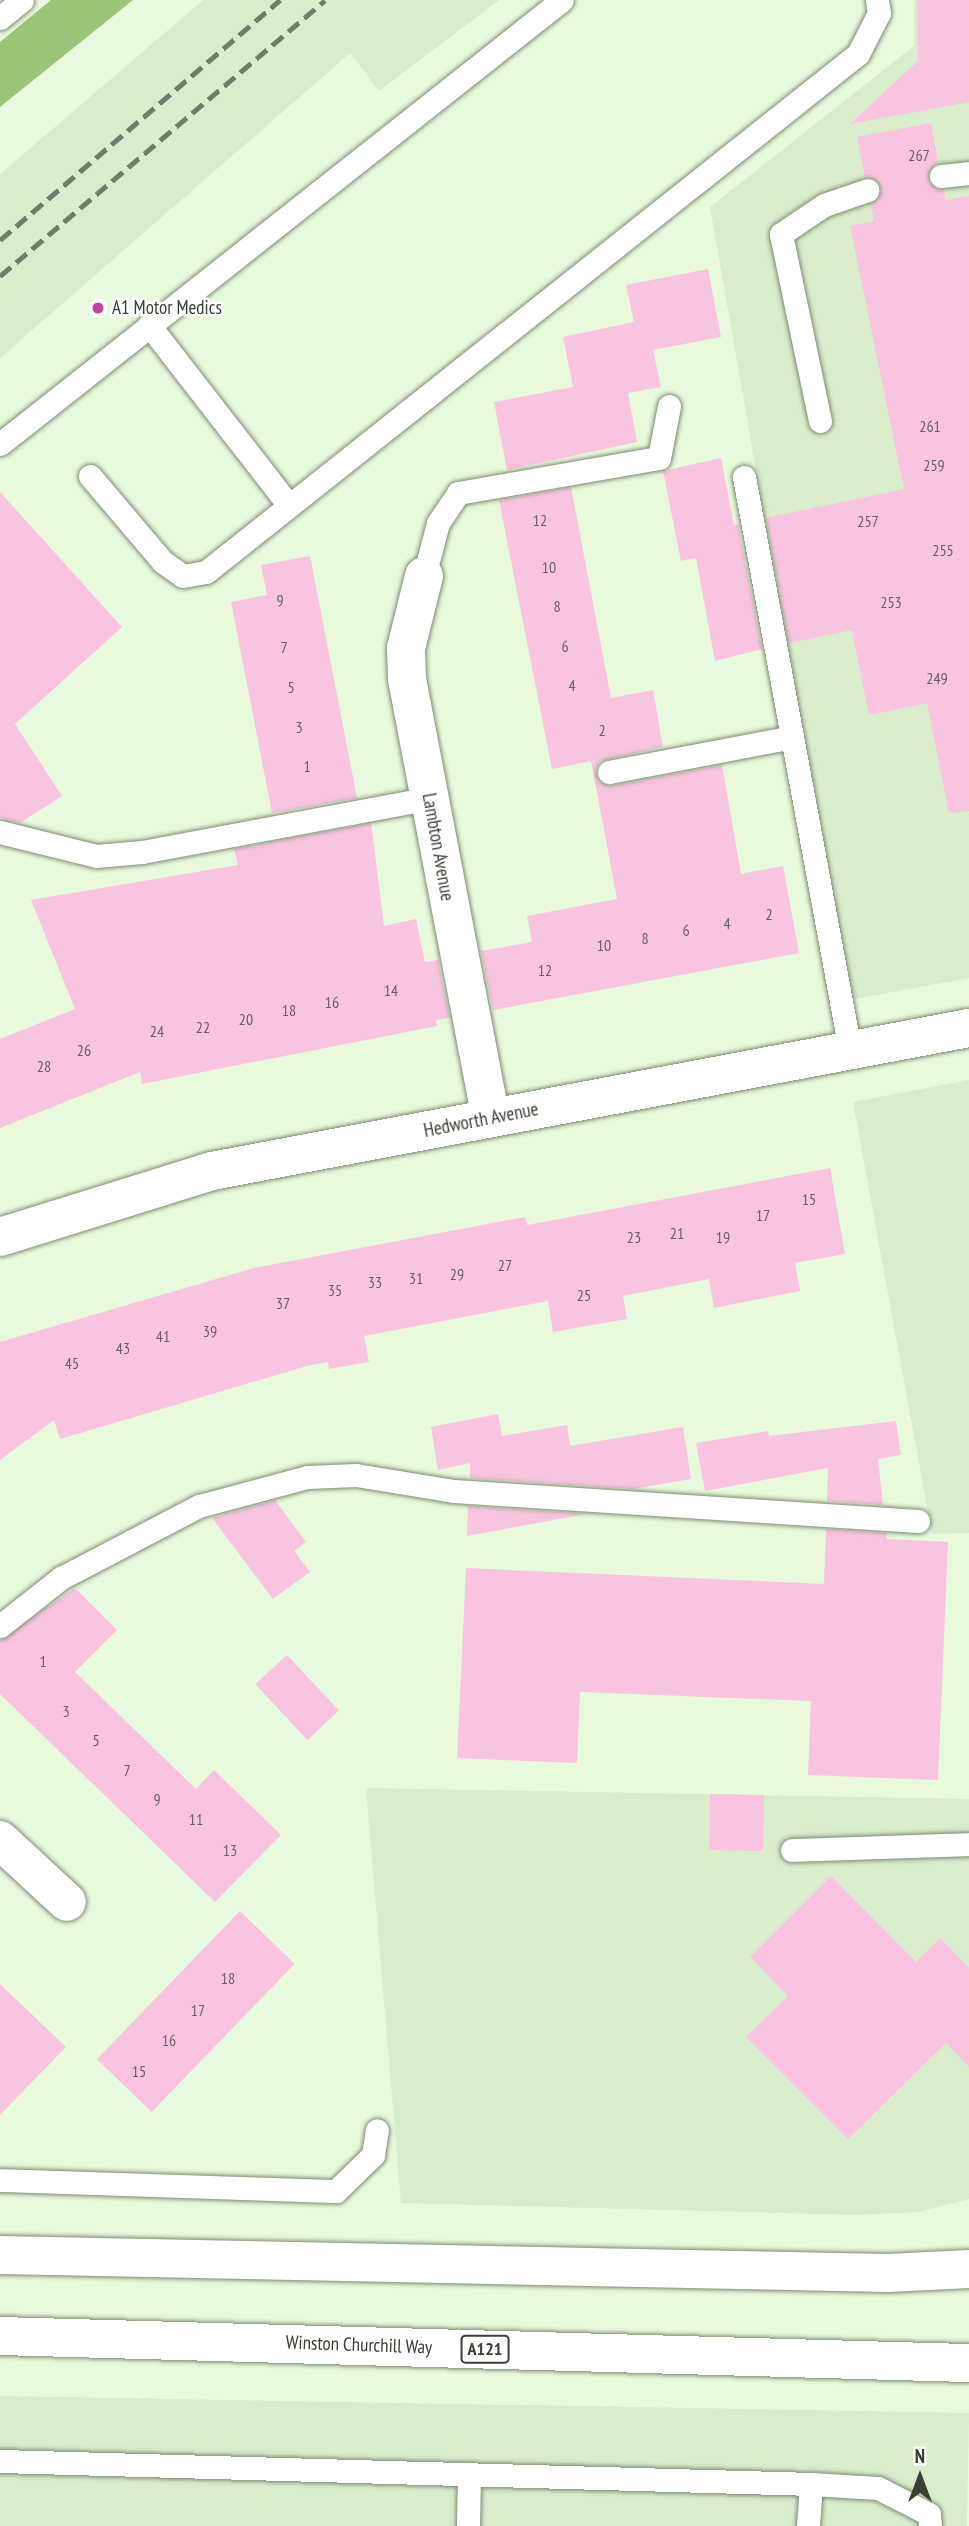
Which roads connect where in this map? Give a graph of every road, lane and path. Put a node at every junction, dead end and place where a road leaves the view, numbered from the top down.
1 (22, 0) edge
2 (562, 0) edge
3 (877, 0) edge
4 (0, 18) edge
5 (969, 173) edge
6 (941, 176) dead end
7 (868, 190) dead end
8 (149, 325) junction
9 (669, 406) dead end
10 (820, 421) dead end
11 (0, 444) edge
12 (90, 476) dead end
13 (744, 477) dead end
14 (288, 504) junction
15 (424, 576) joint
16 (792, 737) junction
17 (609, 772) dead end
18 (429, 798) junction
19 (0, 832) edge
20 (969, 1028) edge
21 (850, 1050) junction
22 (491, 1118) junction
23 (0, 1237) edge
24 (918, 1521) dead end
25 (0, 1626) edge
26 (0, 1840) edge
27 (969, 1844) edge
28 (792, 1850) dead end
29 (67, 1902) dead end
30 (376, 2130) dead end
31 (0, 2180) edge
32 (0, 2255) edge
33 (969, 2269) edge
34 (0, 2336) edge
35 (969, 2363) edge
36 (0, 2461) edge
37 (469, 2474) junction
38 (811, 2484) junction
39 (468, 2526) edge
40 (808, 2526) edge
41 (930, 2526) edge

1 - 4 lane
2 - 8 lane
3 - 14 lane
5 - 6 lane
7 - 10 lane
8 - 11 lane
8 - 14 lane
9 - 15 lane
12 - 14 lane
13 - 16 lane
15 - 18 main road, Lambton Avenue
16 - 17 lane
16 - 21 lane
18 - 19 lane
18 - 22 main road, Lambton Avenue
20 - 21 main road, Hedworth Avenue
21 - 22 main road, Hedworth Avenue
22 - 23 main road, Hedworth Avenue
24 - 25 lane
26 - 29 main road
27 - 28 lane
30 - 31 lane
32 - 33 main road
34 - 35 main road, Winston Churchill Way / A121
36 - 37 lane
37 - 38 lane
37 - 39 lane
38 - 40 lane
38 - 41 lane

